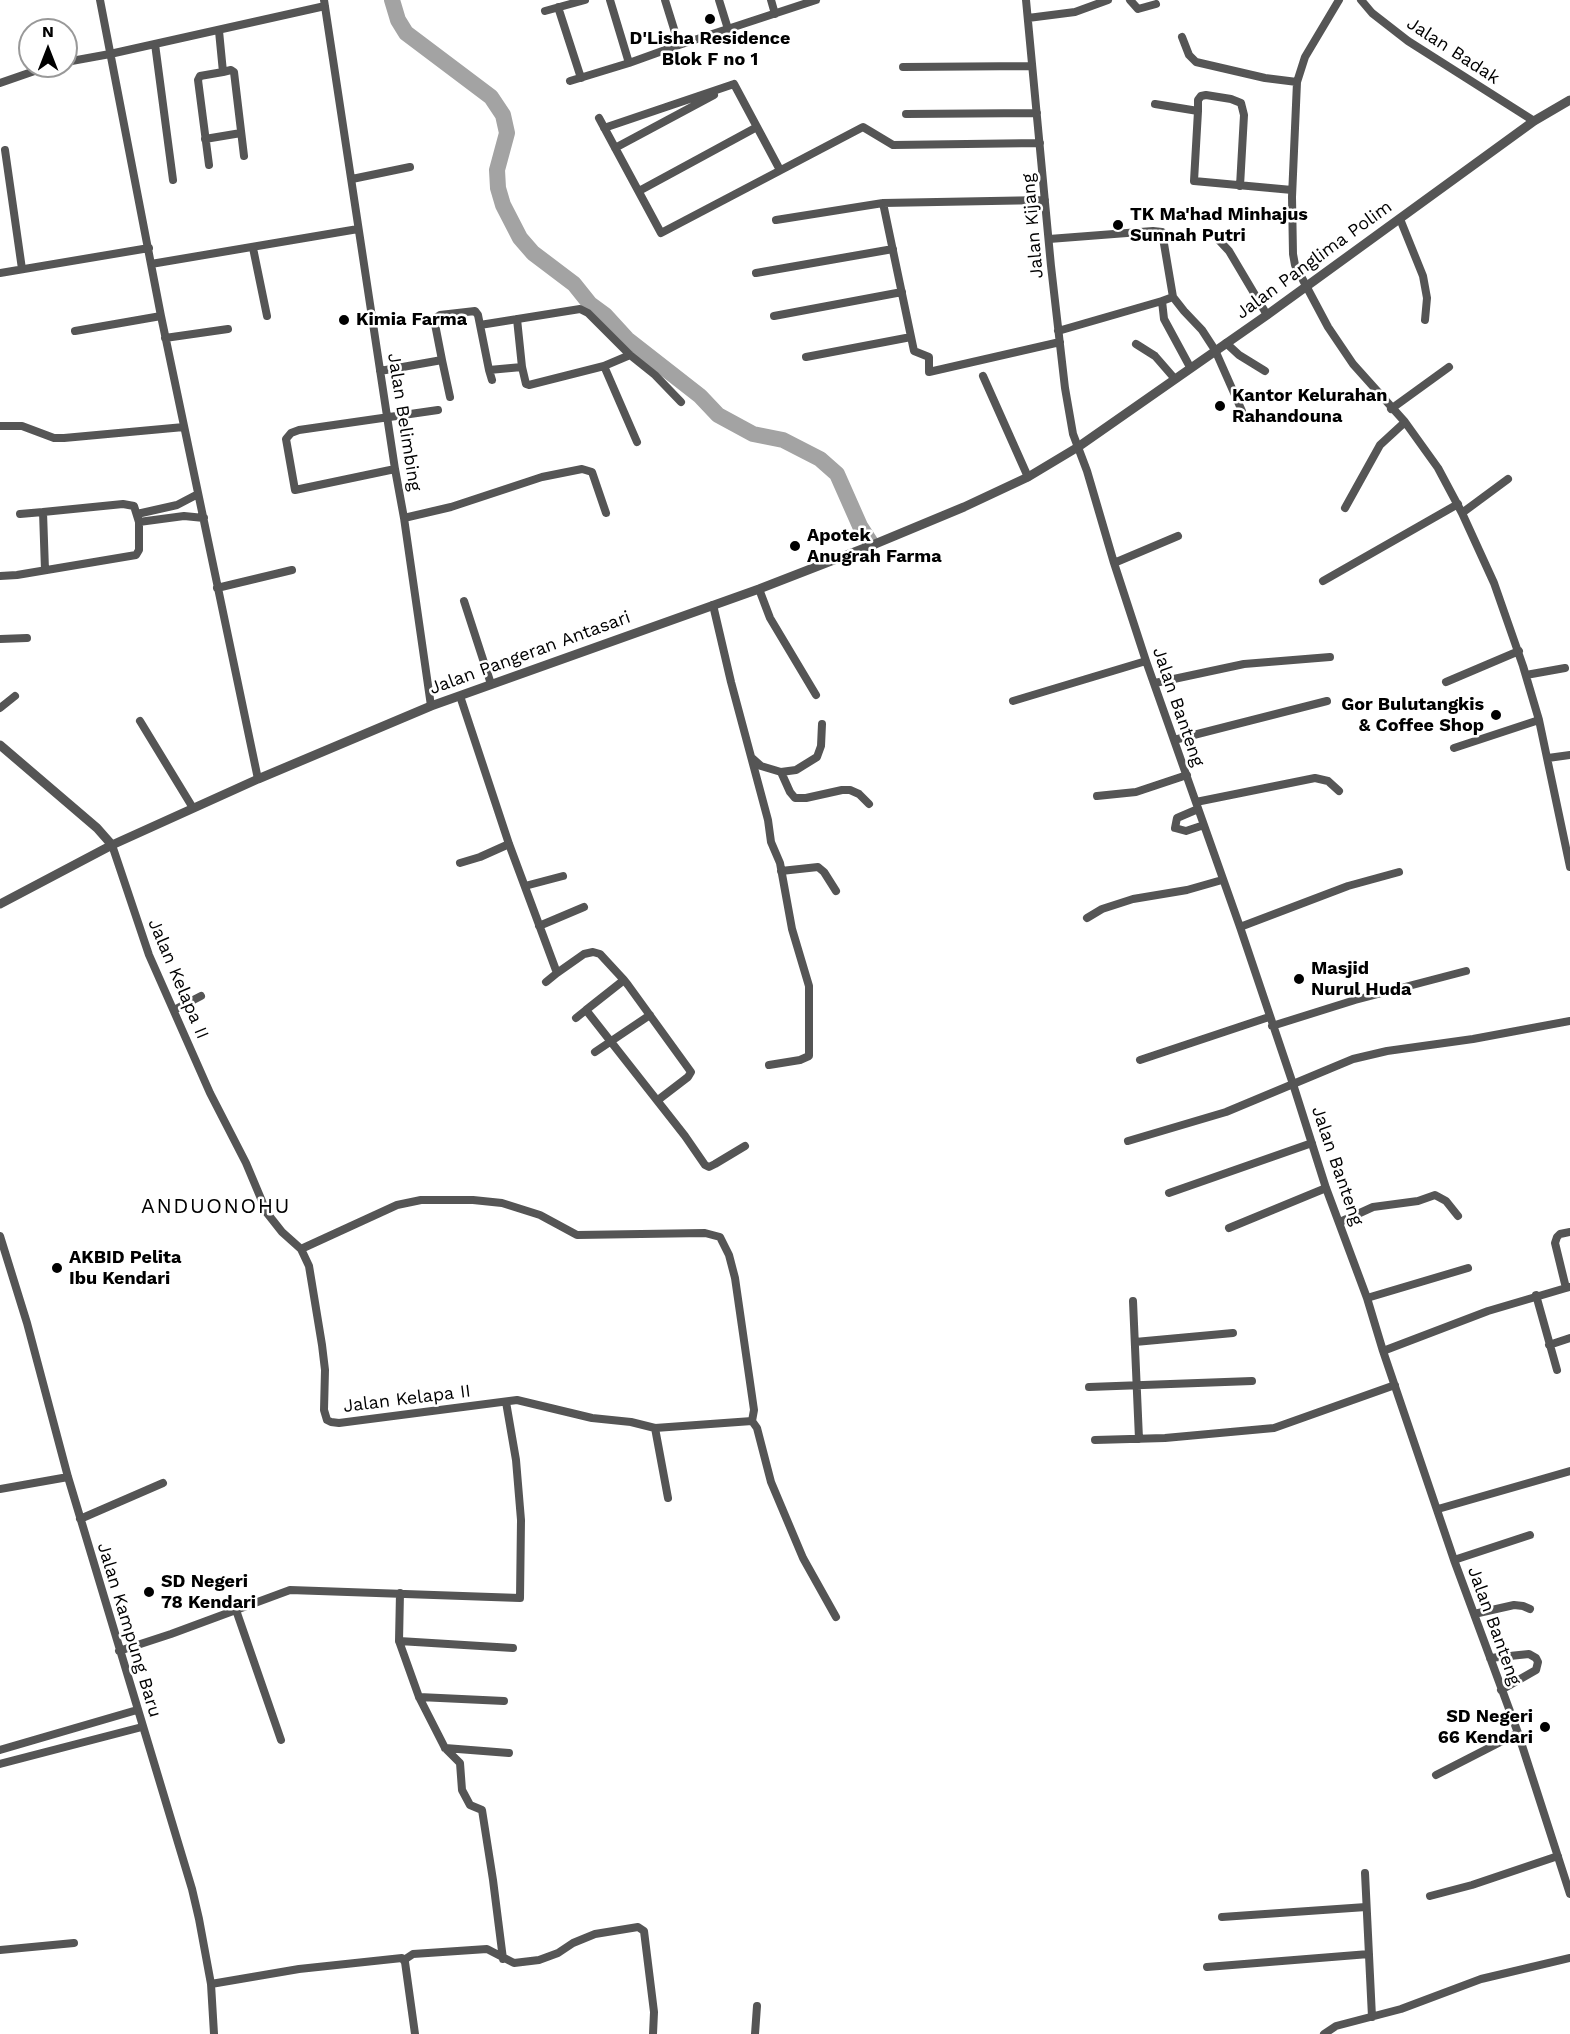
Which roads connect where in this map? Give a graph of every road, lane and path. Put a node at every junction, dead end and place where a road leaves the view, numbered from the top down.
1 (100, 0) edge
2 (585, 0) edge
3 (610, 0) edge
4 (665, 0) edge
5 (719, 0) edge
6 (771, 0) edge
7 (816, 0) edge
8 (1026, 0) edge
9 (1108, 0) edge
10 (1130, 0) edge
11 (1339, 0) edge
12 (1361, 0) edge
13 (325, 3) edge
14 (1156, 3) dead end
15 (558, 7) junction
16 (545, 11) dead end
17 (775, 14) junction
18 (1028, 18) junction
19 (728, 28) junction
20 (219, 31) junction
21 (1182, 37) dead end
22 (155, 44) junction
23 (679, 45) junction
24 (110, 54) junction
25 (78, 60) edge
26 (629, 63) junction
27 (1032, 66) junction
28 (903, 68) dead end
29 (223, 72) junction
30 (18, 77) edge
31 (581, 78) junction
32 (570, 81) dead end
33 (1297, 82) junction
34 (0, 83) edge
35 (734, 84) junction
36 (1570, 100) edge
37 (1155, 104) dead end
38 (1198, 111) junction
39 (1037, 113) junction
40 (906, 114) dead end
41 (599, 118) dead end
42 (1534, 121) junction
43 (604, 128) junction
44 (758, 128) junction
45 (241, 133) junction
46 (205, 139) junction
47 (1040, 143) junction
48 (615, 148) junction
49 (6, 150) dead end
50 (244, 156) dead end
51 (209, 165) dead end
52 (410, 166) dead end
53 (780, 170) junction
54 (352, 179) junction
55 (173, 180) dead end
56 (1240, 186) junction
57 (1292, 190) junction
58 (639, 191) junction
59 (1045, 200) junction
60 (883, 203) junction
61 (1400, 219) junction
62 (776, 220) dead end
63 (358, 230) junction
64 (1215, 236) dead end
65 (1048, 239) junction
66 (149, 248) junction
67 (253, 248) junction
68 (893, 249) junction
69 (151, 264) junction
70 (22, 269) junction
71 (0, 273) edge
72 (756, 273) dead end
73 (1306, 286) junction
74 (902, 292) junction
75 (1173, 297) junction
76 (1162, 301) junction
77 (1267, 315) junction
78 (161, 316) junction
79 (267, 316) dead end
80 (774, 316) dead end
81 (517, 319) junction
82 (1425, 320) dead end
83 (480, 325) junction
84 (228, 329) dead end
85 (75, 331) dead end
86 (1058, 331) junction
87 (911, 337) junction
88 (165, 338) junction
89 (1060, 342) junction
90 (1227, 343) junction
91 (1136, 344) dead end
92 (1215, 350) junction
93 (630, 355) junction
94 (806, 357) dead end
95 (442, 360) junction
96 (604, 366) junction
97 (522, 367) junction
98 (1190, 367) junction
99 (1449, 367) dead end
100 (489, 370) junction
101 (380, 371) junction
102 (1265, 371) dead end
103 (983, 376) dead end
104 (1175, 379) junction
105 (492, 380) dead end
106 (450, 397) dead end
107 (681, 402) dead end
108 (1391, 409) junction
109 (438, 410) dead end
110 (1242, 411) dead end
111 (387, 418) junction
112 (1405, 422) junction
113 (0, 426) edge
114 (184, 427) junction
115 (637, 442) dead end
116 (1078, 447) junction
117 (395, 469) junction
118 (1028, 477) junction
119 (1508, 479) dead end
120 (198, 494) junction
121 (1458, 504) junction
122 (1345, 508) dead end
123 (43, 512) junction
124 (606, 513) dead end
125 (1462, 513) junction
126 (20, 514) dead end
127 (138, 518) junction
128 (204, 518) junction
129 (404, 518) junction
130 (1178, 536) dead end
131 (1114, 563) junction
132 (45, 570) junction
133 (292, 570) dead end
134 (0, 576) edge
135 (1323, 581) dead end
136 (217, 588) junction
137 (759, 589) junction
138 (464, 601) dead end
139 (713, 605) junction
140 (27, 638) dead end
141 (0, 639) edge
142 (1519, 651) junction
143 (1330, 657) dead end
144 (1146, 661) junction
145 (1565, 668) dead end
146 (1526, 675) junction
147 (1446, 682) dead end
148 (1155, 683) junction
149 (491, 684) junction
150 (816, 695) dead end
151 (15, 696) dead end
152 (460, 696) junction
153 (1013, 701) dead end
154 (1327, 701) dead end
155 (431, 706) junction
156 (0, 708) edge
157 (1539, 720) junction
158 (140, 721) dead end
159 (822, 724) dead end
160 (1174, 740) junction
161 (0, 746) edge
162 (1454, 748) dead end
163 (1570, 755) edge
164 (752, 758) junction
165 (1548, 758) junction
166 (781, 772) junction
167 (1187, 775) junction
168 (258, 779) junction
169 (1339, 791) dead end
170 (1097, 796) dead end
171 (869, 804) dead end
172 (1197, 806) junction
173 (193, 808) junction
174 (1204, 825) junction
175 (509, 844) junction
176 (112, 845) junction
177 (460, 863) dead end
178 (1570, 867) edge
179 (781, 872) junction
180 (1399, 872) dead end
181 (563, 876) dead end
182 (1222, 880) junction
183 (525, 885) junction
184 (836, 891) dead end
185 (0, 904) edge
186 (584, 907) dead end
187 (1087, 918) dead end
188 (539, 926) junction
189 (1240, 927) junction
190 (1466, 971) dead end
191 (556, 973) junction
192 (624, 980) junction
193 (546, 982) dead end
194 (201, 996) dead end
195 (174, 1010) junction
196 (586, 1010) junction
197 (650, 1015) junction
198 (1269, 1017) junction
199 (576, 1018) dead end
200 (1570, 1021) edge
201 (1272, 1026) junction
202 (611, 1041) junction
203 (595, 1052) dead end
204 (1140, 1060) dead end
205 (769, 1065) dead end
206 (1293, 1084) junction
207 (658, 1100) junction
208 (1128, 1141) dead end
209 (1312, 1143) junction
210 (745, 1146) dead end
211 (1326, 1188) junction
212 (1169, 1193) dead end
213 (1458, 1215) dead end
214 (1340, 1222) junction
215 (1229, 1228) dead end
216 (1570, 1232) edge
217 (0, 1236) edge
218 (301, 1249) junction
219 (1468, 1268) dead end
220 (1568, 1287) edge
221 (1536, 1296) junction
222 (1367, 1298) junction
223 (1133, 1301) dead end
224 (1233, 1333) dead end
225 (1570, 1338) edge
226 (1135, 1342) junction
227 (1549, 1345) junction
228 (1383, 1351) junction
229 (1557, 1370) dead end
230 (1252, 1381) dead end
231 (1137, 1385) junction
232 (1395, 1385) junction
233 (1089, 1388) dead end
234 (507, 1401) junction
235 (752, 1421) junction
236 (654, 1428) junction
237 (1139, 1439) junction
238 (1095, 1440) dead end
239 (1570, 1471) edge
240 (68, 1478) junction
241 (164, 1483) dead end
242 (0, 1490) edge
243 (668, 1498) dead end
244 (1438, 1509) junction
245 (80, 1518) junction
246 (1530, 1535) dead end
247 (1454, 1560) junction
248 (400, 1593) junction
249 (1530, 1609) dead end
250 (236, 1610) junction
251 (1474, 1614) junction
252 (836, 1617) dead end
253 (399, 1641) junction
254 (513, 1648) dead end
255 (119, 1651) junction
256 (1490, 1658) junction
257 (1501, 1690) junction
258 (419, 1697) junction
259 (504, 1701) dead end
260 (137, 1710) junction
261 (142, 1727) junction
262 (1518, 1733) junction
263 (281, 1740) dead end
264 (445, 1748) junction
265 (0, 1750) edge
266 (509, 1752) dead end
267 (0, 1764) edge
268 (1436, 1775) dead end
269 (1558, 1856) junction
270 (1567, 1871) edge
271 (1365, 1873) dead end
272 (1570, 1894) edge
273 (1430, 1896) dead end
274 (1366, 1907) junction
275 (1222, 1917) dead end
276 (74, 1943) dead end
277 (0, 1950) edge
278 (1369, 1954) junction
279 (1570, 1958) edge
280 (503, 1959) junction
281 (404, 1960) junction
282 (1208, 1967) dead end
283 (211, 1984) junction
284 (756, 2006) dead end
285 (1372, 2017) junction
286 (214, 2034) edge
287 (416, 2034) edge
288 (653, 2034) edge
289 (755, 2034) edge
290 (1324, 2034) edge

1 - 24 street
2 - 15 street
3 - 26 street
4 - 23 street
5 - 19 street
6 - 17 street
7 - 17 street
8 - 18 street, Jalan Kijang
9 - 18 street
10 - 14 street
11 - 33 street
12 - 42 street, Jalan Badak
13 - 20 street
13 - 54 street, Jalan Belimbing
15 - 16 street
15 - 31 street
17 - 19 street
18 - 27 street, Jalan Kijang
19 - 23 street
20 - 22 street
20 - 29 street
21 - 33 street
22 - 24 street
22 - 55 street
23 - 26 street
24 - 25 street
24 - 66 street
26 - 31 street
27 - 28 street
27 - 39 street, Jalan Kijang
29 - 45 street
29 - 46 street
30 - 34 street
31 - 32 street
33 - 57 street
35 - 43 street
35 - 44 street
35 - 48 street
36 - 42 street, Jalan Panglima Polim
37 - 38 street
38 - 56 street
38 - 56 street
39 - 40 street
39 - 47 street, Jalan Kijang
41 - 43 street
42 - 61 street, Jalan Panglima Polim
43 - 48 street
44 - 53 street
44 - 58 street
45 - 46 street
45 - 50 street
46 - 51 street
47 - 53 street
47 - 59 street, Jalan Kijang
48 - 58 street
49 - 70 street
52 - 54 street
53 - 58 street
54 - 63 street, Jalan Belimbing
56 - 57 street
57 - 73 street
59 - 60 street
59 - 65 street, Jalan Kijang
60 - 62 street
60 - 68 street
61 - 73 street, Jalan Panglima Polim
61 - 82 street
63 - 67 street
63 - 101 street, Jalan Belimbing
64 - 77 street
65 - 75 street
65 - 86 street, Jalan Kijang
66 - 69 street
66 - 70 street
67 - 69 street
67 - 79 street
68 - 72 street
68 - 74 street
69 - 78 street
70 - 71 street
73 - 77 street, Jalan Panglima Polim
73 - 108 street
74 - 80 street
74 - 87 street
75 - 76 street
75 - 92 street
76 - 86 street
76 - 98 street
77 - 90 street, Jalan Panglima Polim
78 - 85 street
78 - 88 street
81 - 83 street
81 - 93 street
81 - 97 street
83 - 95 street
83 - 100 street
84 - 88 street
86 - 89 street, Jalan Kijang
87 - 89 street
87 - 94 street
88 - 114 street
89 - 116 street, Jalan Kijang
90 - 92 street, Jalan Panglima Polim
90 - 102 street
91 - 104 street
92 - 98 street, Jalan Panglima Polim
92 - 110 street
93 - 96 street
93 - 107 street
95 - 101 street
95 - 106 street
96 - 97 street
96 - 115 street
97 - 100 street
98 - 104 street, Jalan Panglima Polim
99 - 108 street
100 - 105 street
101 - 111 street, Jalan Belimbing
103 - 118 street
104 - 116 street, Jalan Panglima Polim
108 - 112 street
109 - 111 street
111 - 117 street, Jalan Belimbing
111 - 117 street
112 - 121 street
112 - 122 street
113 - 114 street
114 - 120 street
116 - 118 street, Jalan Pangeran Antasari
116 - 131 street, Jalan Banteng
117 - 129 street, Jalan Belimbing
118 - 137 street, Jalan Pangeran Antasari
119 - 125 street
120 - 127 street
120 - 128 street
121 - 125 street
121 - 135 street
123 - 126 street
123 - 127 street
123 - 132 street
124 - 129 street
125 - 142 street
127 - 128 street
127 - 132 street
128 - 136 street
129 - 155 street, Jalan Belimbing
130 - 131 street
131 - 144 street, Jalan Banteng
132 - 134 street
133 - 136 street
136 - 168 street
137 - 139 street, Jalan Pangeran Antasari
137 - 150 street
138 - 149 street
139 - 149 street, Jalan Pangeran Antasari
139 - 164 street
140 - 141 street
142 - 146 street
142 - 147 street
143 - 148 street
144 - 148 street, Jalan Banteng
144 - 153 street
145 - 146 street
146 - 157 street
148 - 160 street, Jalan Banteng
149 - 152 street, Jalan Pangeran Antasari
151 - 156 street
152 - 155 street, Jalan Pangeran Antasari
152 - 175 street
154 - 160 street
155 - 168 street, Jalan Pangeran Antasari
157 - 162 street
157 - 165 street
158 - 173 street
159 - 166 street
160 - 167 street, Jalan Banteng
161 - 176 street
163 - 165 street
164 - 166 street
164 - 179 street
165 - 178 street
166 - 171 street
167 - 170 street
167 - 172 street, Jalan Banteng
168 - 173 street, Jalan Pangeran Antasari
169 - 172 street
172 - 174 street, Jalan Banteng
172 - 174 street
173 - 176 street, Jalan Pangeran Antasari
174 - 182 street, Jalan Banteng
175 - 177 street
175 - 183 street
176 - 185 street, Jalan Pangeran Antasari
176 - 195 street, Jalan Kelapa II
179 - 184 street
179 - 205 street
180 - 189 street
181 - 183 street
182 - 187 street
182 - 189 street, Jalan Banteng
183 - 188 street
186 - 188 street
188 - 191 street
189 - 198 street, Jalan Banteng
190 - 201 street
191 - 192 street
191 - 193 street
192 - 196 street
192 - 197 street
194 - 195 street
195 - 218 street, Jalan Kelapa II
196 - 199 street
196 - 202 street
197 - 202 street
197 - 207 street
198 - 201 street, Jalan Banteng
198 - 204 street
200 - 206 street
201 - 206 street, Jalan Banteng
202 - 203 street
202 - 207 street
206 - 208 street
206 - 209 street, Jalan Banteng
207 - 210 street
209 - 211 street, Jalan Banteng
209 - 212 street
211 - 214 street, Jalan Banteng
211 - 215 street
213 - 214 street
214 - 222 street, Jalan Banteng
216 - 220 street
217 - 240 street, Jalan Kampung Baru
218 - 234 street, Jalan Kelapa II
218 - 235 street
219 - 222 street
220 - 221 street
221 - 227 street
221 - 228 street
222 - 228 street, Jalan Banteng
223 - 226 street
224 - 226 street
225 - 227 street
226 - 231 street
227 - 229 street
228 - 232 street, Jalan Banteng
230 - 231 street
231 - 233 street
231 - 237 street
232 - 237 street
232 - 244 street, Jalan Banteng
234 - 236 street, Jalan Kelapa II
234 - 248 street
235 - 236 street, Jalan Kelapa II
235 - 252 street
236 - 243 street
237 - 238 street
239 - 244 street
240 - 242 street
240 - 245 street, Jalan Kampung Baru
241 - 245 street
244 - 247 street, Jalan Banteng
245 - 255 street, Jalan Kampung Baru
246 - 247 street
247 - 251 street, Jalan Banteng
248 - 250 street
248 - 253 street
249 - 251 street
250 - 255 street
250 - 263 street
251 - 256 street, Jalan Banteng
253 - 254 street
253 - 258 street
255 - 260 street, Jalan Kampung Baru
256 - 257 street, Jalan Banteng
256 - 257 street
257 - 262 street, Jalan Banteng
258 - 259 street
258 - 264 street
260 - 261 street, Jalan Kampung Baru
260 - 265 street
261 - 267 street
261 - 283 street, Jalan Kampung Baru
262 - 268 street
262 - 269 street, Jalan Banteng
264 - 266 street
264 - 280 street
269 - 270 street, Jalan Banteng
269 - 273 street
270 - 272 street, Jalan Banteng
271 - 274 street
274 - 275 street
274 - 278 street
276 - 277 street
278 - 282 street
278 - 285 street
279 - 285 street
280 - 281 street
280 - 288 street
281 - 283 street
281 - 287 street
283 - 286 street, Jalan Kampung Baru
284 - 289 street
285 - 290 street

